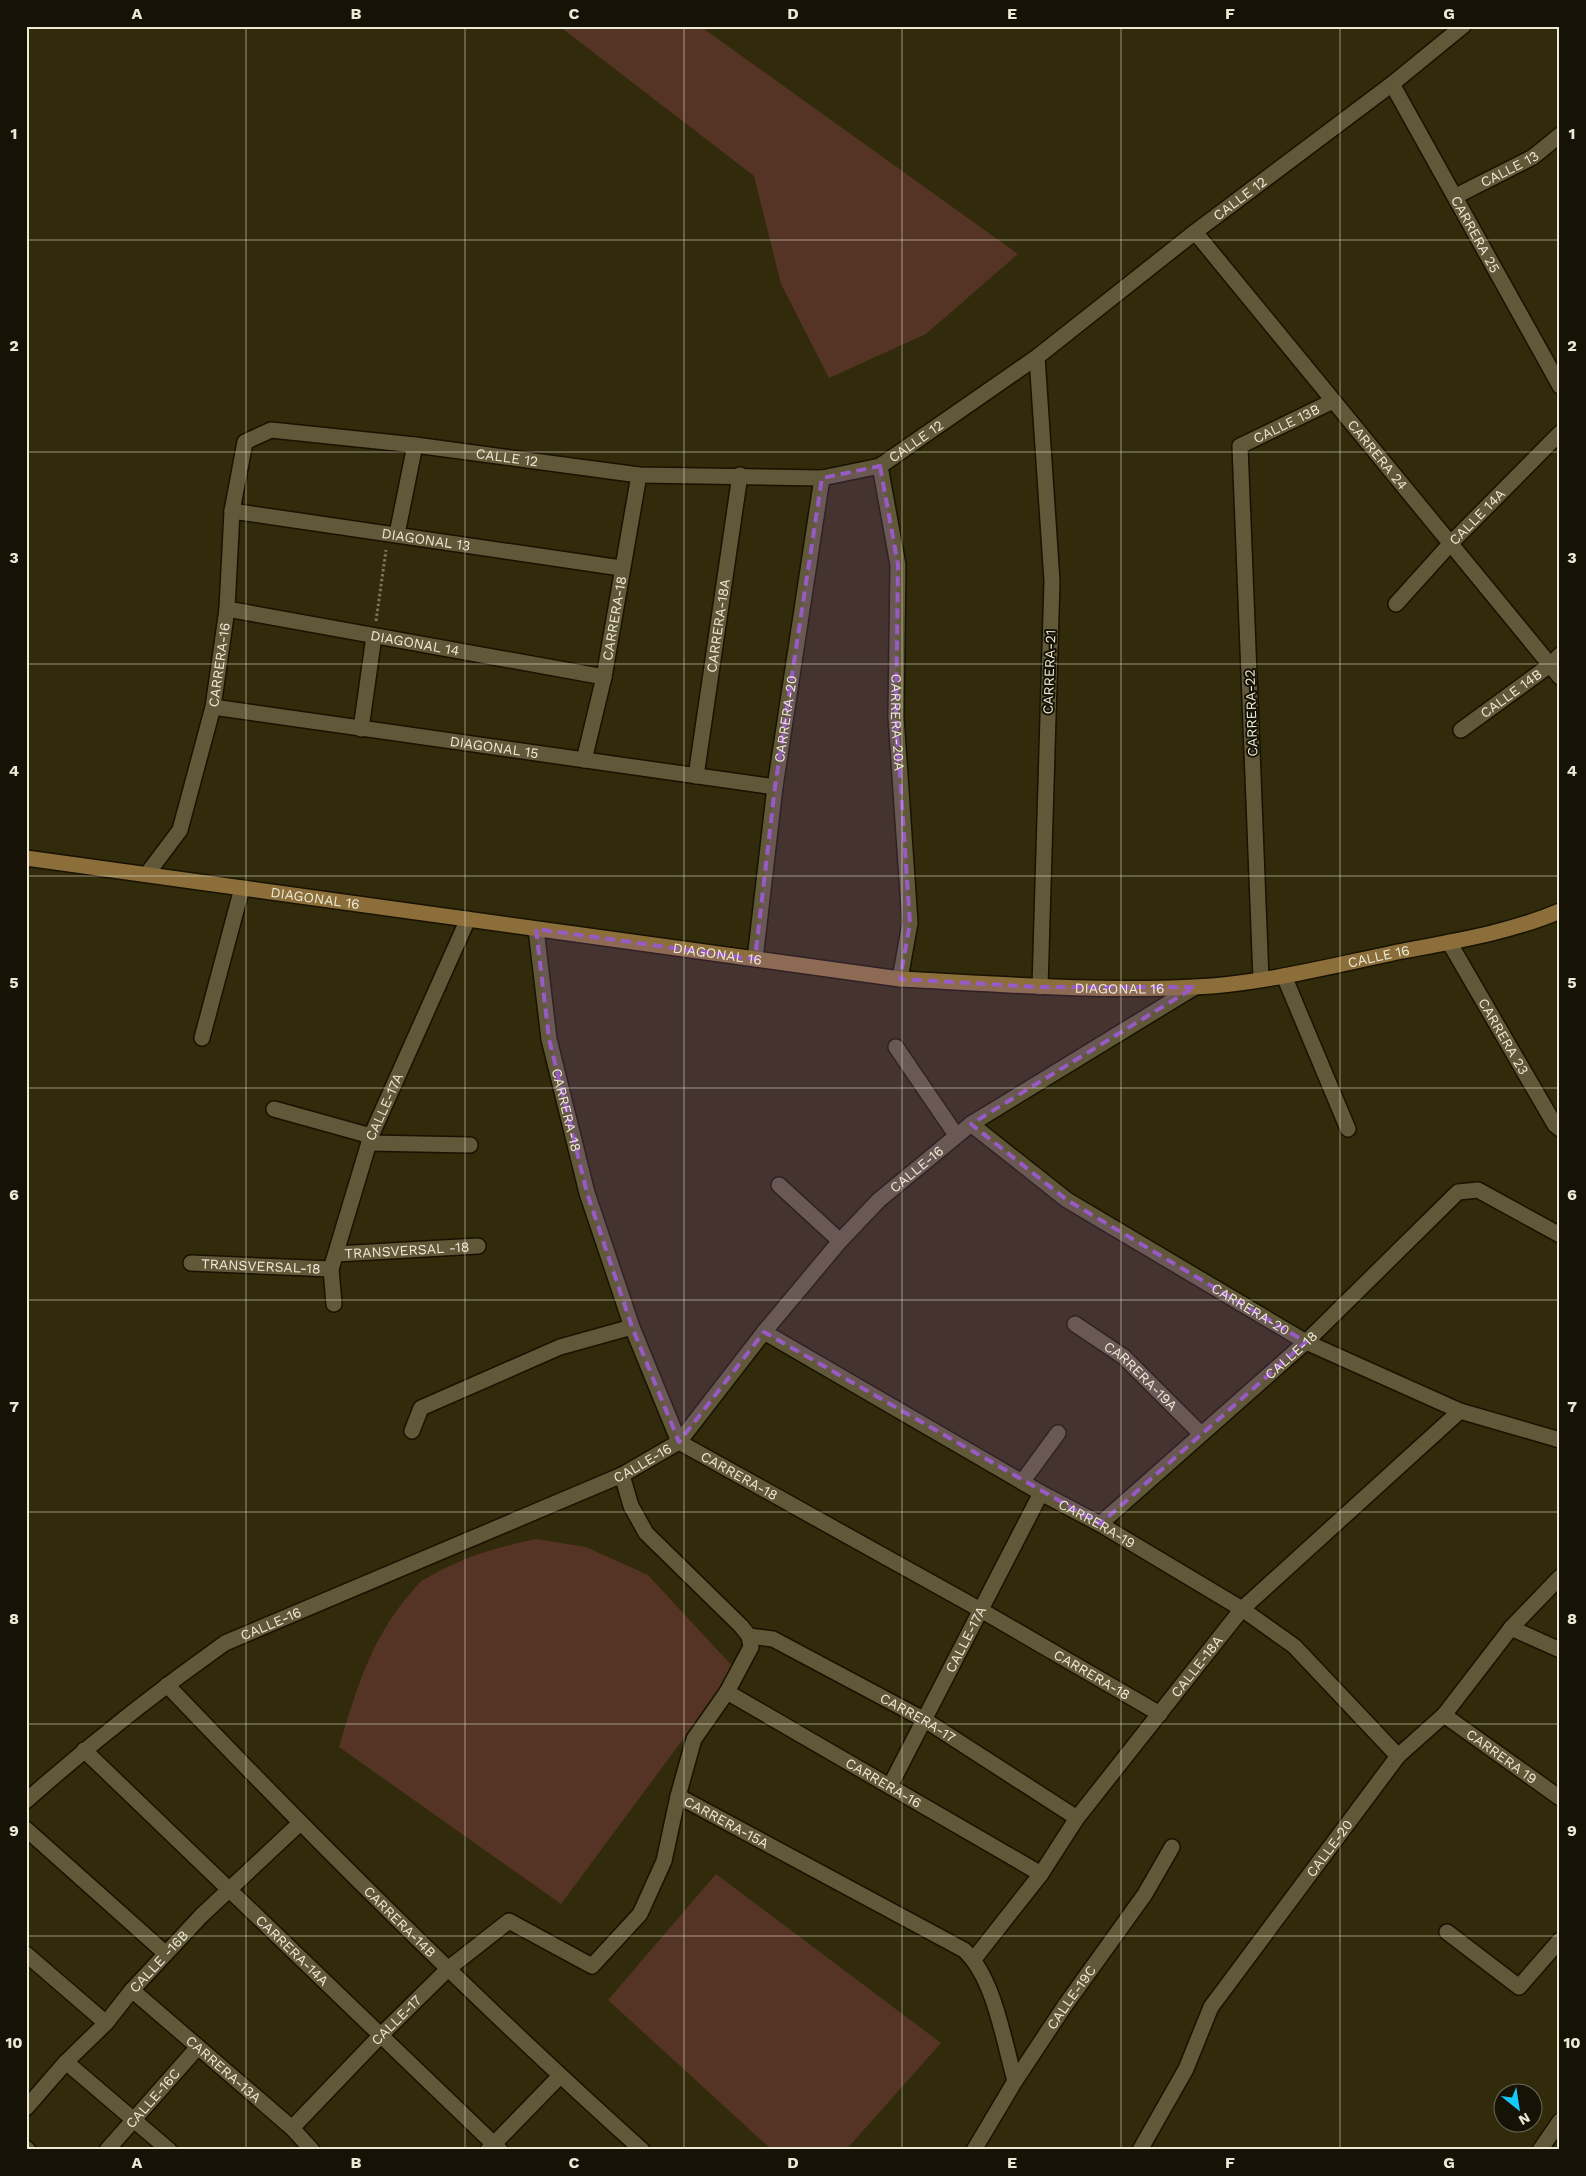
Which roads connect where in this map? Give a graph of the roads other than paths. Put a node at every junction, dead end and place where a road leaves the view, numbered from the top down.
1 (1462, 26) edge
2 (1392, 84) junction
3 (1560, 135) edge
4 (1456, 196) junction
5 (1195, 232) junction
6 (1038, 357) junction
7 (1560, 386) edge
8 (1333, 400) junction
9 (1560, 434) edge
10 (245, 442) joint
11 (415, 445) junction
12 (1240, 446) joint
13 (880, 466) junction
14 (639, 475) junction
15 (740, 475) junction
16 (822, 478) junction
17 (232, 511) junction
18 (393, 534) junction
19 (1451, 543) junction
20 (621, 568) junction
21 (1396, 604) dead end
22 (227, 609) junction
23 (374, 636) junction
24 (1557, 666) edge
25 (604, 677) junction
26 (213, 707) junction
27 (361, 729) junction
28 (1461, 730) dead end
29 (584, 760) junction
30 (696, 776) junction
31 (775, 787) junction
32 (26, 858) edge
33 (146, 874) junction
34 (242, 888) junction
35 (1560, 912) edge
36 (468, 919) junction
37 (536, 929) junction
38 (1448, 942) junction
39 (755, 958) junction
40 (1284, 976) junction
41 (900, 979) junction
42 (1261, 979) junction
43 (1040, 987) junction
44 (1195, 987) junction
45 (202, 1038) dead end
46 (896, 1047) dead end
47 (274, 1109) dead end
48 (971, 1124) junction
49 (1348, 1129) dead end
50 (1560, 1129) edge
51 (956, 1135) junction
52 (370, 1140) junction
53 (470, 1145) dead end
54 (779, 1186) dead end
55 (1560, 1235) edge
56 (840, 1241) junction
57 (478, 1246) dead end
58 (336, 1254) junction
59 (191, 1263) dead end
60 (331, 1269) junction
61 (334, 1304) dead end
62 (1075, 1324) dead end
63 (632, 1327) junction
64 (764, 1332) junction
65 (1306, 1342) junction
66 (1460, 1411) junction
67 (412, 1430) dead end
68 (1058, 1433) dead end
69 (1200, 1433) junction
70 (1560, 1440) edge
71 (679, 1442) junction
72 (622, 1475) junction
73 (1022, 1482) junction
74 (1041, 1493) junction
75 (1100, 1524) junction
76 (1560, 1577) edge
77 (979, 1609) junction
78 (1242, 1609) junction
79 (1511, 1628) junction
80 (749, 1636) junction
81 (1560, 1650) edge
82 (167, 1685) junction
83 (727, 1692) junction
84 (1160, 1714) junction
85 (1444, 1714) junction
86 (925, 1720) junction
87 (84, 1750) junction
88 (1398, 1756) junction
89 (890, 1786) junction
90 (678, 1796) junction
91 (1560, 1798) edge
92 (26, 1800) edge
93 (1078, 1818) junction
94 (299, 1824) junction
95 (26, 1828) edge
96 (1172, 1847) dead end
97 (1040, 1874) junction
98 (228, 1888) junction
99 (1447, 1932) dead end
100 (1560, 1940) edge
101 (166, 1953) junction
102 (26, 1954) edge
103 (974, 1959) junction
104 (449, 1968) junction
105 (132, 1990) junction
106 (106, 2023) junction
107 (381, 2035) junction
108 (198, 2046) junction
109 (66, 2062) junction
110 (560, 2076) junction
111 (1015, 2081) junction
112 (26, 2108) edge
113 (133, 2118) junction
114 (292, 2128) junction
115 (1557, 2130) edge
116 (304, 2147) edge
117 (494, 2148) edge
118 (107, 2150) edge
119 (168, 2150) edge
120 (642, 2150) edge
121 (974, 2150) edge
122 (1140, 2150) edge
123 (1540, 2150) edge

1 - 2 street, CALLE 12
2 - 4 street, CARRERA 25
2 - 5 street, CALLE 12
3 - 4 street, CALLE 13
4 - 7 street, CARRERA 25
5 - 6 street, CALLE 12
5 - 8 street, CARRERA 24
6 - 13 street, CALLE 12
6 - 43 street, CARRERA-21
8 - 12 street, CALLE 13B
8 - 19 street, CARRERA 24
9 - 19 street, CALLE 14A
10 - 11 street, CALLE 12
10 - 17 street, CARRERA-16
11 - 14 street, CALLE 12
11 - 18 street
12 - 42 street, CARRERA-22
13 - 16 street, CALLE 12
13 - 41 street, CARRERA-20A
14 - 15 street, CALLE 12
14 - 20 street, CARRERA-18
15 - 16 street, CALLE 12
15 - 30 street, CARRERA-18A
16 - 31 street, CARRERA-20
17 - 18 street, DIAGONAL 13
17 - 22 street, CARRERA-16
18 - 20 street, DIAGONAL 13
19 - 21 street, CALLE 14A
19 - 24 street, CARRERA 24
20 - 25 street, CARRERA-18
22 - 23 street, DIAGONAL 14
22 - 26 street, CARRERA-16
23 - 25 street, DIAGONAL 14
23 - 27 street
24 - 28 street, CALLE 14B
25 - 29 street, CARRERA-18
26 - 27 street, DIAGONAL 15
26 - 33 street, CARRERA-16
27 - 29 street, DIAGONAL 15
29 - 30 street, DIAGONAL 15
30 - 31 street, DIAGONAL 15
31 - 39 street, CARRERA-20
32 - 33 street, DIAGONAL 16
33 - 34 street, DIAGONAL 16
34 - 36 street, DIAGONAL 16
34 - 45 street
35 - 38 street, CALLE 16
36 - 37 street, DIAGONAL 16
36 - 52 street, CALLE-17A
37 - 39 street, DIAGONAL 16
37 - 63 street, CARRERA-18
38 - 40 street, CALLE 16
38 - 50 street, CARRERA 23
39 - 41 street, DIAGONAL 16
40 - 42 street, CALLE 16
40 - 49 street
41 - 43 street, DIAGONAL 16
42 - 44 street, CALLE 16
43 - 44 street, DIAGONAL 16
44 - 48 street, CALLE-16
46 - 51 street
47 - 52 street
48 - 51 street, CALLE-16
48 - 65 street, CARRERA-20
51 - 56 street, CALLE-16
52 - 53 street
52 - 58 street, CALLE-17A
54 - 56 street
55 - 65 street, CALLE-18
56 - 64 street, CALLE-16
57 - 58 street, TRANSVERSAL -18
58 - 60 street, CALLE-17A
59 - 60 street, TRANSVERSAL-18
60 - 61 street, CALLE-17A
62 - 69 street, CARRERA-19A
63 - 67 street
63 - 71 street, CARRERA-18
64 - 71 street, CALLE-16
64 - 73 street, CARRERA-19
65 - 66 street, CARRERA-20
65 - 69 street, CALLE-18
66 - 70 street, CARRERA-20
66 - 78 street, CALLE-18A
68 - 73 street
69 - 75 street, CALLE-18
71 - 72 street, CALLE-16
71 - 77 street, CARRERA-18
72 - 80 street
72 - 82 street, CALLE-16
73 - 74 street, CARRERA-19
74 - 75 street, CARRERA-19
74 - 77 street, CALLE-17A
75 - 78 street, CARRERA-19
76 - 79 street, CALLE-20
77 - 84 street, CARRERA-18
77 - 86 street, CALLE-17A
78 - 84 street, CALLE-18A
78 - 88 street, CARRERA-19
79 - 81 street
79 - 85 street, CALLE-20
80 - 83 street, CARRERA-15A
80 - 86 street, CARRERA-17
82 - 87 street, CALLE-16
82 - 94 street, CARRERA-14B
83 - 89 street, CARRERA-16
83 - 90 street, CARRERA-15A
84 - 93 street, CALLE-18A
85 - 88 street, CALLE-20
85 - 91 street, CARRERA 19
86 - 89 street, CALLE-17A
86 - 93 street, CARRERA-17
87 - 92 street, CALLE-16
87 - 98 street, CARRERA-14A
88 - 122 street, CALLE-20
89 - 97 street, CARRERA-16
90 - 103 street, CARRERA-15A
90 - 104 street, CALLE-17
93 - 97 street, CALLE-18A
94 - 98 street, CALLE -16B
94 - 104 street, CARRERA-14B
95 - 101 street
96 - 111 street, CALLE-19C
97 - 103 street, CALLE-18A
98 - 101 street, CALLE -16B
98 - 107 street, CARRERA-14A
99 - 100 street
101 - 105 street, CALLE -16B
102 - 106 street
103 - 111 street
104 - 107 street, CALLE-17
104 - 110 street, CARRERA-14B
105 - 106 street, CALLE -16B
105 - 108 street, CARRERA-13A
106 - 109 street, CALLE -16B
107 - 114 street, CALLE-17
107 - 117 street, CARRERA-14A
108 - 113 street, CALLE-16C
108 - 114 street, CARRERA-13A
109 - 112 street, CALLE -16B
109 - 113 street
110 - 117 street
110 - 120 street, CARRERA-14B
111 - 121 street, CALLE-19C
113 - 118 street, CALLE-16C
113 - 119 street
114 - 116 street, CARRERA-13A
115 - 123 street

